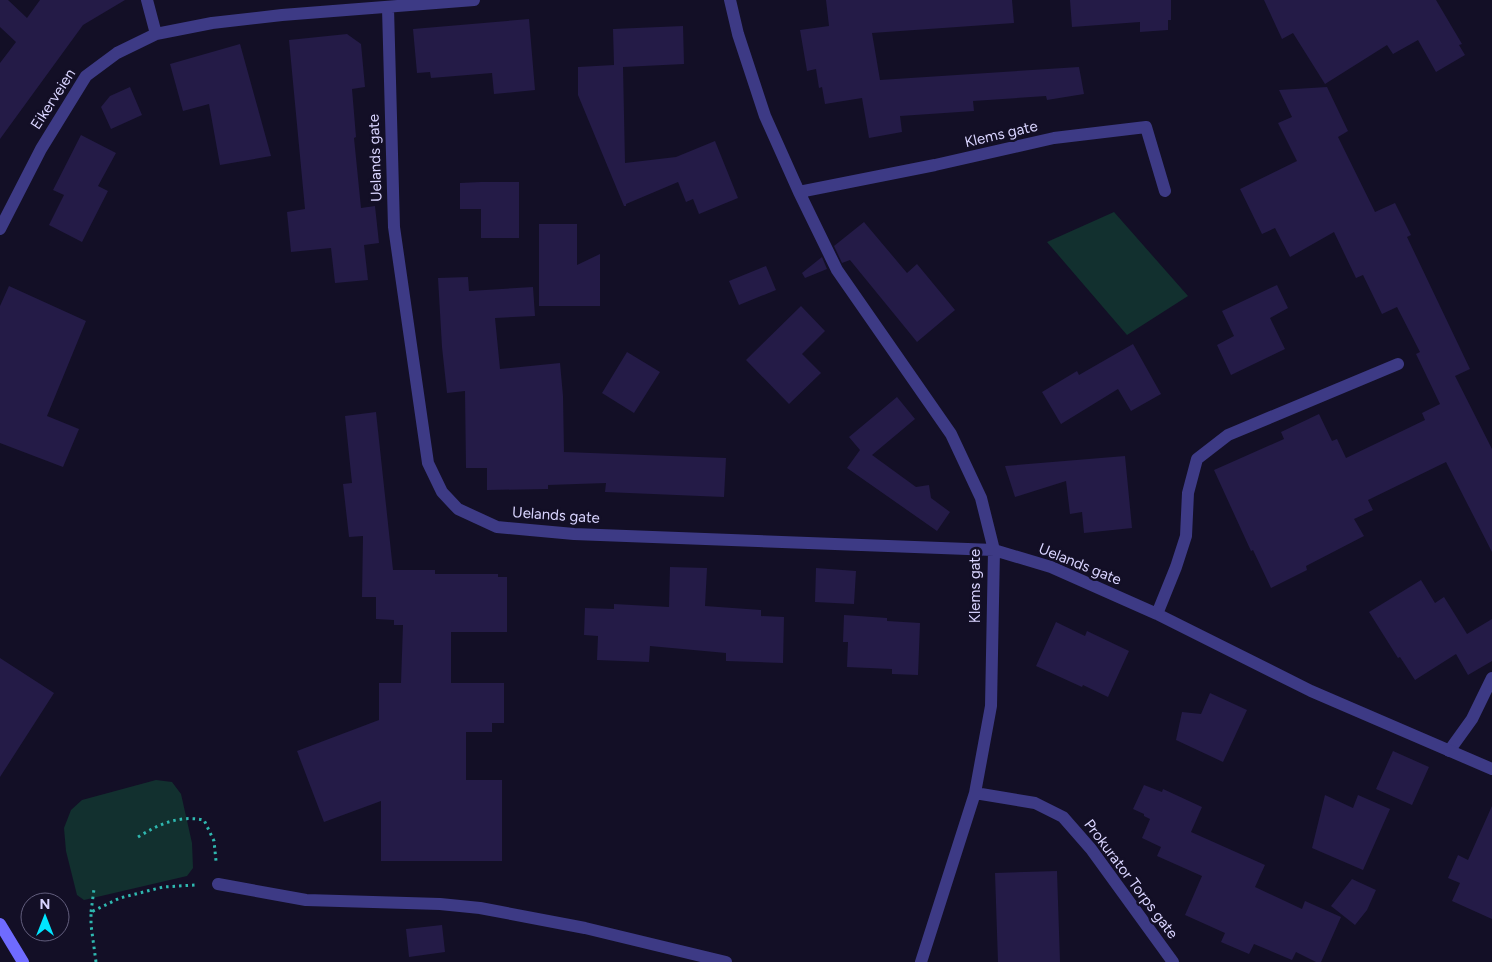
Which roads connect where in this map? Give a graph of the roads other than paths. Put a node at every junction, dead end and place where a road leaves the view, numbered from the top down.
1 (147, 0) edge
2 (474, 0) edge
3 (730, 0) edge
4 (388, 8) junction
5 (156, 34) junction
6 (799, 192) junction
7 (1165, 192) dead end
8 (0, 229) edge
9 (1398, 364) dead end
10 (994, 550) junction
11 (1157, 614) junction
12 (1492, 678) edge
13 (1449, 751) junction
14 (1492, 769) edge
15 (975, 793) junction
16 (218, 884) road end
17 (0, 924) edge
18 (22, 962) edge
19 (726, 962) edge
20 (921, 962) edge
21 (1173, 962) edge

1 - 5 street
2 - 4 street, Eikerveien
3 - 6 street, Klems gate
4 - 5 street, Eikerveien
4 - 10 street, Uelands gate
5 - 8 street, Eikerveien
6 - 7 street, Klems gate
6 - 10 street, Klems gate
9 - 11 street
10 - 11 street, Uelands gate
10 - 15 street, Klems gate
11 - 13 street, Uelands gate
12 - 13 street
13 - 14 street, Uelands gate
15 - 20 street, Klems gate
15 - 21 street, Prokurator Torps gate
16 - 19 street
17 - 18 main road

